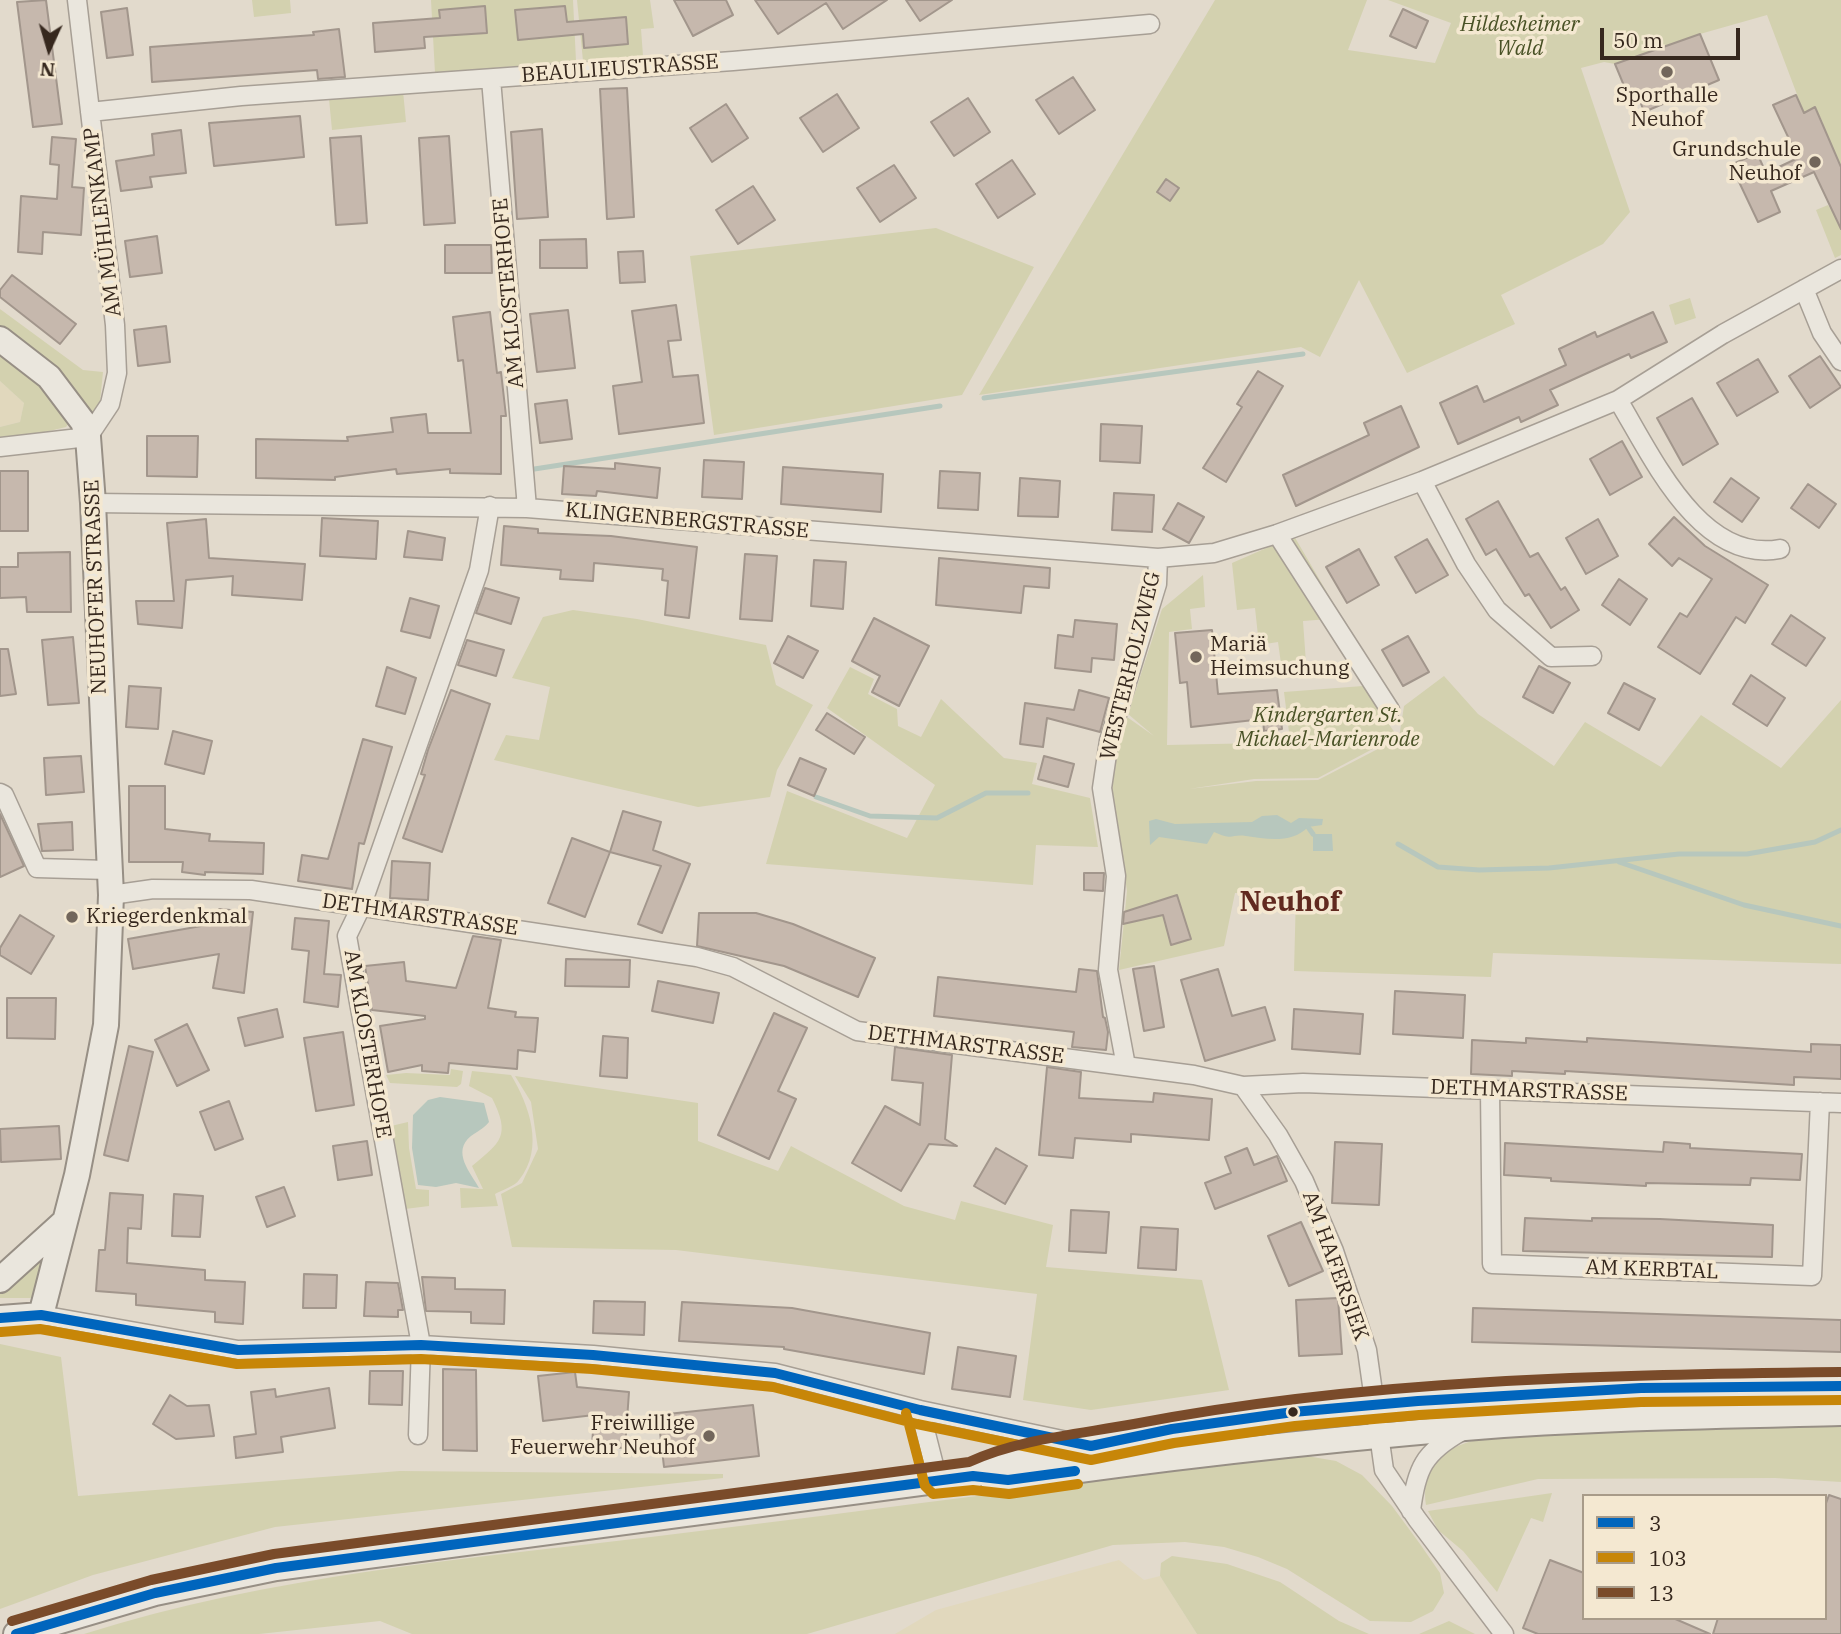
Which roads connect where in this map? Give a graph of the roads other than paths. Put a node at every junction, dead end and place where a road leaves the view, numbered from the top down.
1 (77, 0) edge
2 (1150, 24) dead end
3 (491, 79) junction
4 (90, 111) junction
5 (1841, 269) edge
6 (1804, 289) junction
7 (0, 339) edge
8 (1841, 361) edge
9 (1618, 400) junction
10 (88, 437) junction
11 (0, 447) edge
12 (1422, 481) junction
13 (93, 503) junction
14 (490, 506) junction
15 (527, 508) junction
16 (1277, 534) junction
17 (1780, 549) dead end
18 (1158, 558) junction
19 (1592, 656) dead end
20 (1390, 710) dead end
21 (0, 793) edge
22 (108, 870) junction
23 (111, 895) junction
24 (361, 907) junction
25 (1126, 1066) junction
26 (1242, 1086) junction
27 (1490, 1090) junction
28 (1819, 1102) junction
29 (1841, 1103) edge
30 (63, 1222) junction
31 (0, 1280) edge
32 (41, 1315) junction
33 (0, 1318) edge
34 (421, 1345) junction
35 (1841, 1386) edge
36 (1373, 1405) junction
37 (920, 1410) junction
38 (1841, 1413) edge
39 (1468, 1428) junction
40 (418, 1435) dead end
41 (1377, 1436) junction
42 (1091, 1446) junction
43 (973, 1476) junction
44 (937, 1481) junction
45 (1411, 1511) junction
46 (16, 1634) edge
47 (1504, 1634) edge

1 - 4 street, AM MÜHLENKAMP
2 - 3 street, BEAULIEUSTRASSE
3 - 4 street, BEAULIEUSTRASSE
3 - 15 street, AM KLOSTERHOFE
4 - 10 street, AM MÜHLENKAMP
5 - 6 street, KLINGENBERGSTRASSE
6 - 8 street
6 - 9 street, KLINGENBERGSTRASSE
7 - 10 main road, NEUHOFER STRASSE
9 - 12 street, KLINGENBERGSTRASSE
9 - 17 street
10 - 11 street
10 - 13 main road, NEUHOFER STRASSE
12 - 16 street, KLINGENBERGSTRASSE
12 - 19 street
13 - 14 street, KLINGENBERGSTRASSE
13 - 22 main road, NEUHOFER STRASSE
14 - 15 street, KLINGENBERGSTRASSE
14 - 24 street, AM KLOSTERHOFE
15 - 18 street, KLINGENBERGSTRASSE
16 - 18 street, KLINGENBERGSTRASSE
16 - 20 street
18 - 25 street, WESTERHOLZWEG
21 - 22 street
22 - 23 main road, NEUHOFER STRASSE
23 - 24 street, DETHMARSTRASSE
23 - 30 main road, NEUHOFER STRASSE
24 - 25 street, DETHMARSTRASSE
24 - 34 street, AM KLOSTERHOFE
25 - 26 street, DETHMARSTRASSE
26 - 27 street, DETHMARSTRASSE
26 - 36 street, AM HAFERSIEK
27 - 28 street, DETHMARSTRASSE
27 - 28 street, AM KERBTAL
28 - 29 street, DETHMARSTRASSE
30 - 31 main road
30 - 32 main road, NEUHOFER STRASSE
32 - 33 main road
32 - 34 street
34 - 37 street
34 - 40 street, AM KLOSTERHOFE
35 - 36 main road
36 - 41 street, AM HAFERSIEK
36 - 42 main road
37 - 42 street
37 - 44 street
38 - 39 main road
39 - 41 main road
39 - 45 street
41 - 43 main road
41 - 45 street, AM HAFERSIEK
42 - 43 main road
43 - 44 main road
44 - 46 main road
45 - 47 street, AM HAFERSIEK

